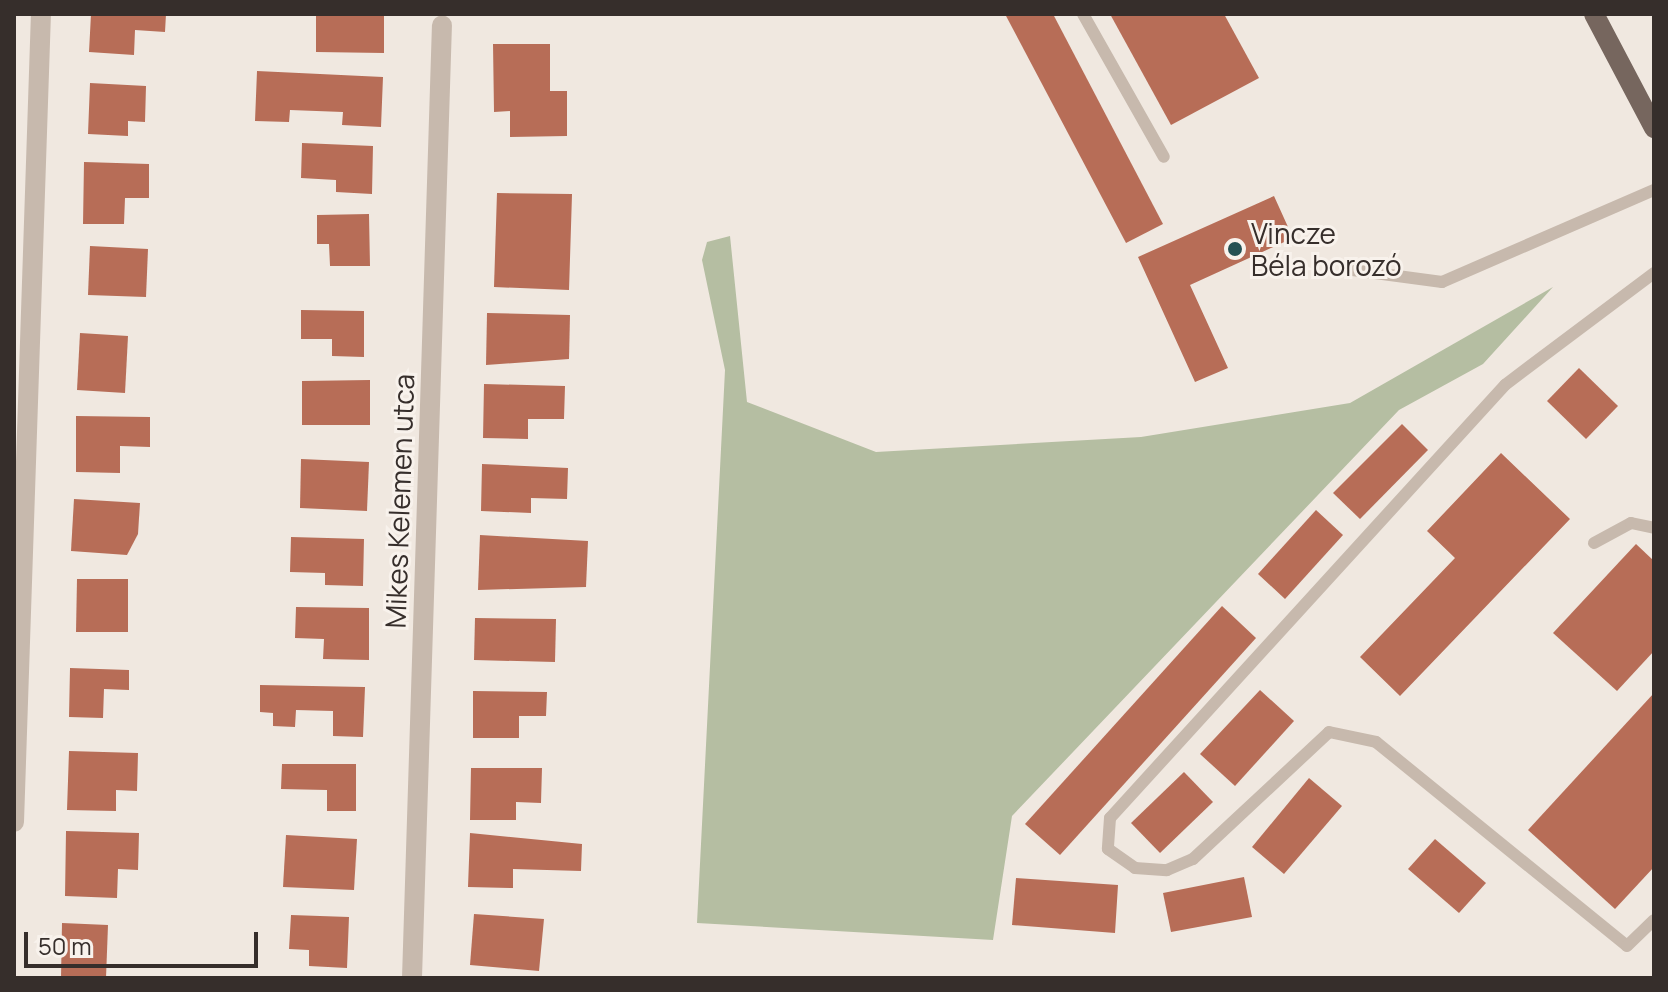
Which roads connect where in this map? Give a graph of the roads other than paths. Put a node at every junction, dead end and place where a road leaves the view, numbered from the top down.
1 (41, 14) edge
2 (1083, 14) edge
3 (1594, 14) edge
4 (442, 25) dead end
5 (1654, 128) edge
6 (1164, 157) dead end
7 (1654, 190) edge
8 (1345, 269) dead end
9 (1654, 273) edge
10 (1654, 528) edge
11 (1594, 543) dead end
12 (14, 822) edge
13 (1654, 920) edge
14 (412, 978) edge

1 - 12 street
2 - 6 lane
3 - 5 main road
4 - 14 street, Mikes Kelemen utca
7 - 8 lane
9 - 13 lane
10 - 11 lane

